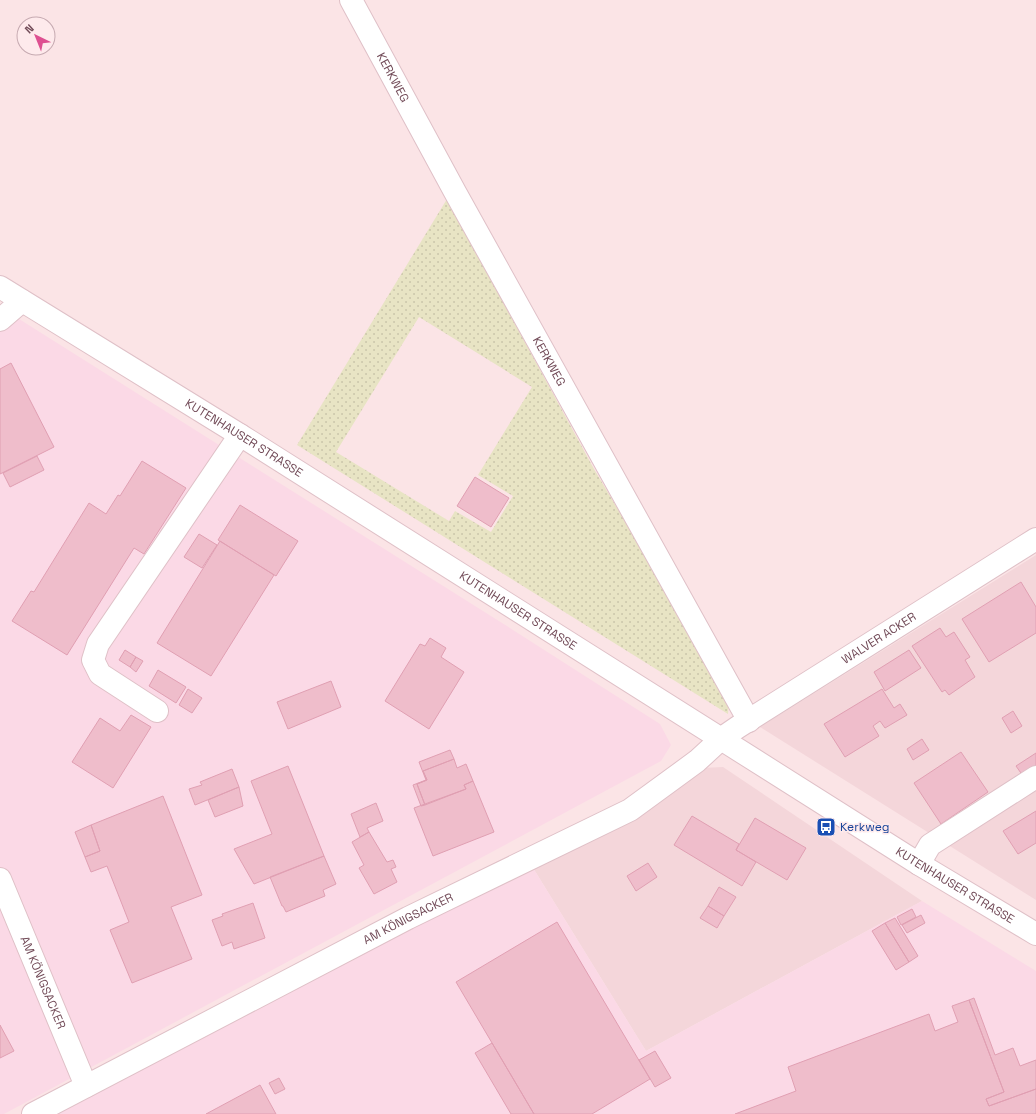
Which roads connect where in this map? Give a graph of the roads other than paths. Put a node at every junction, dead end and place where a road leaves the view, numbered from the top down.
1 (351, 0) edge
2 (0, 287) edge
3 (22, 301) junction
4 (0, 320) edge
5 (240, 435) junction
6 (1036, 539) edge
7 (157, 712) dead end
8 (749, 721) junction
9 (722, 738) junction
10 (1036, 777) edge
11 (919, 864) junction
12 (0, 879) edge
13 (1036, 934) edge
14 (86, 1086) junction
15 (33, 1114) edge

1 - 8 street, KERKWEG
2 - 3 street, KUTENHAUSER STRASSE
3 - 4 street
3 - 5 street, KUTENHAUSER STRASSE
5 - 7 street
5 - 9 street, KUTENHAUSER STRASSE
6 - 8 street, WALVER ACKER
8 - 9 street, WALVER ACKER
9 - 11 street, KUTENHAUSER STRASSE
9 - 14 street, AM KÖNIGSACKER
10 - 11 street
11 - 13 street, KUTENHAUSER STRASSE
12 - 14 street, AM KÖNIGSACKER
14 - 15 street, AM KÖNIGSACKER

